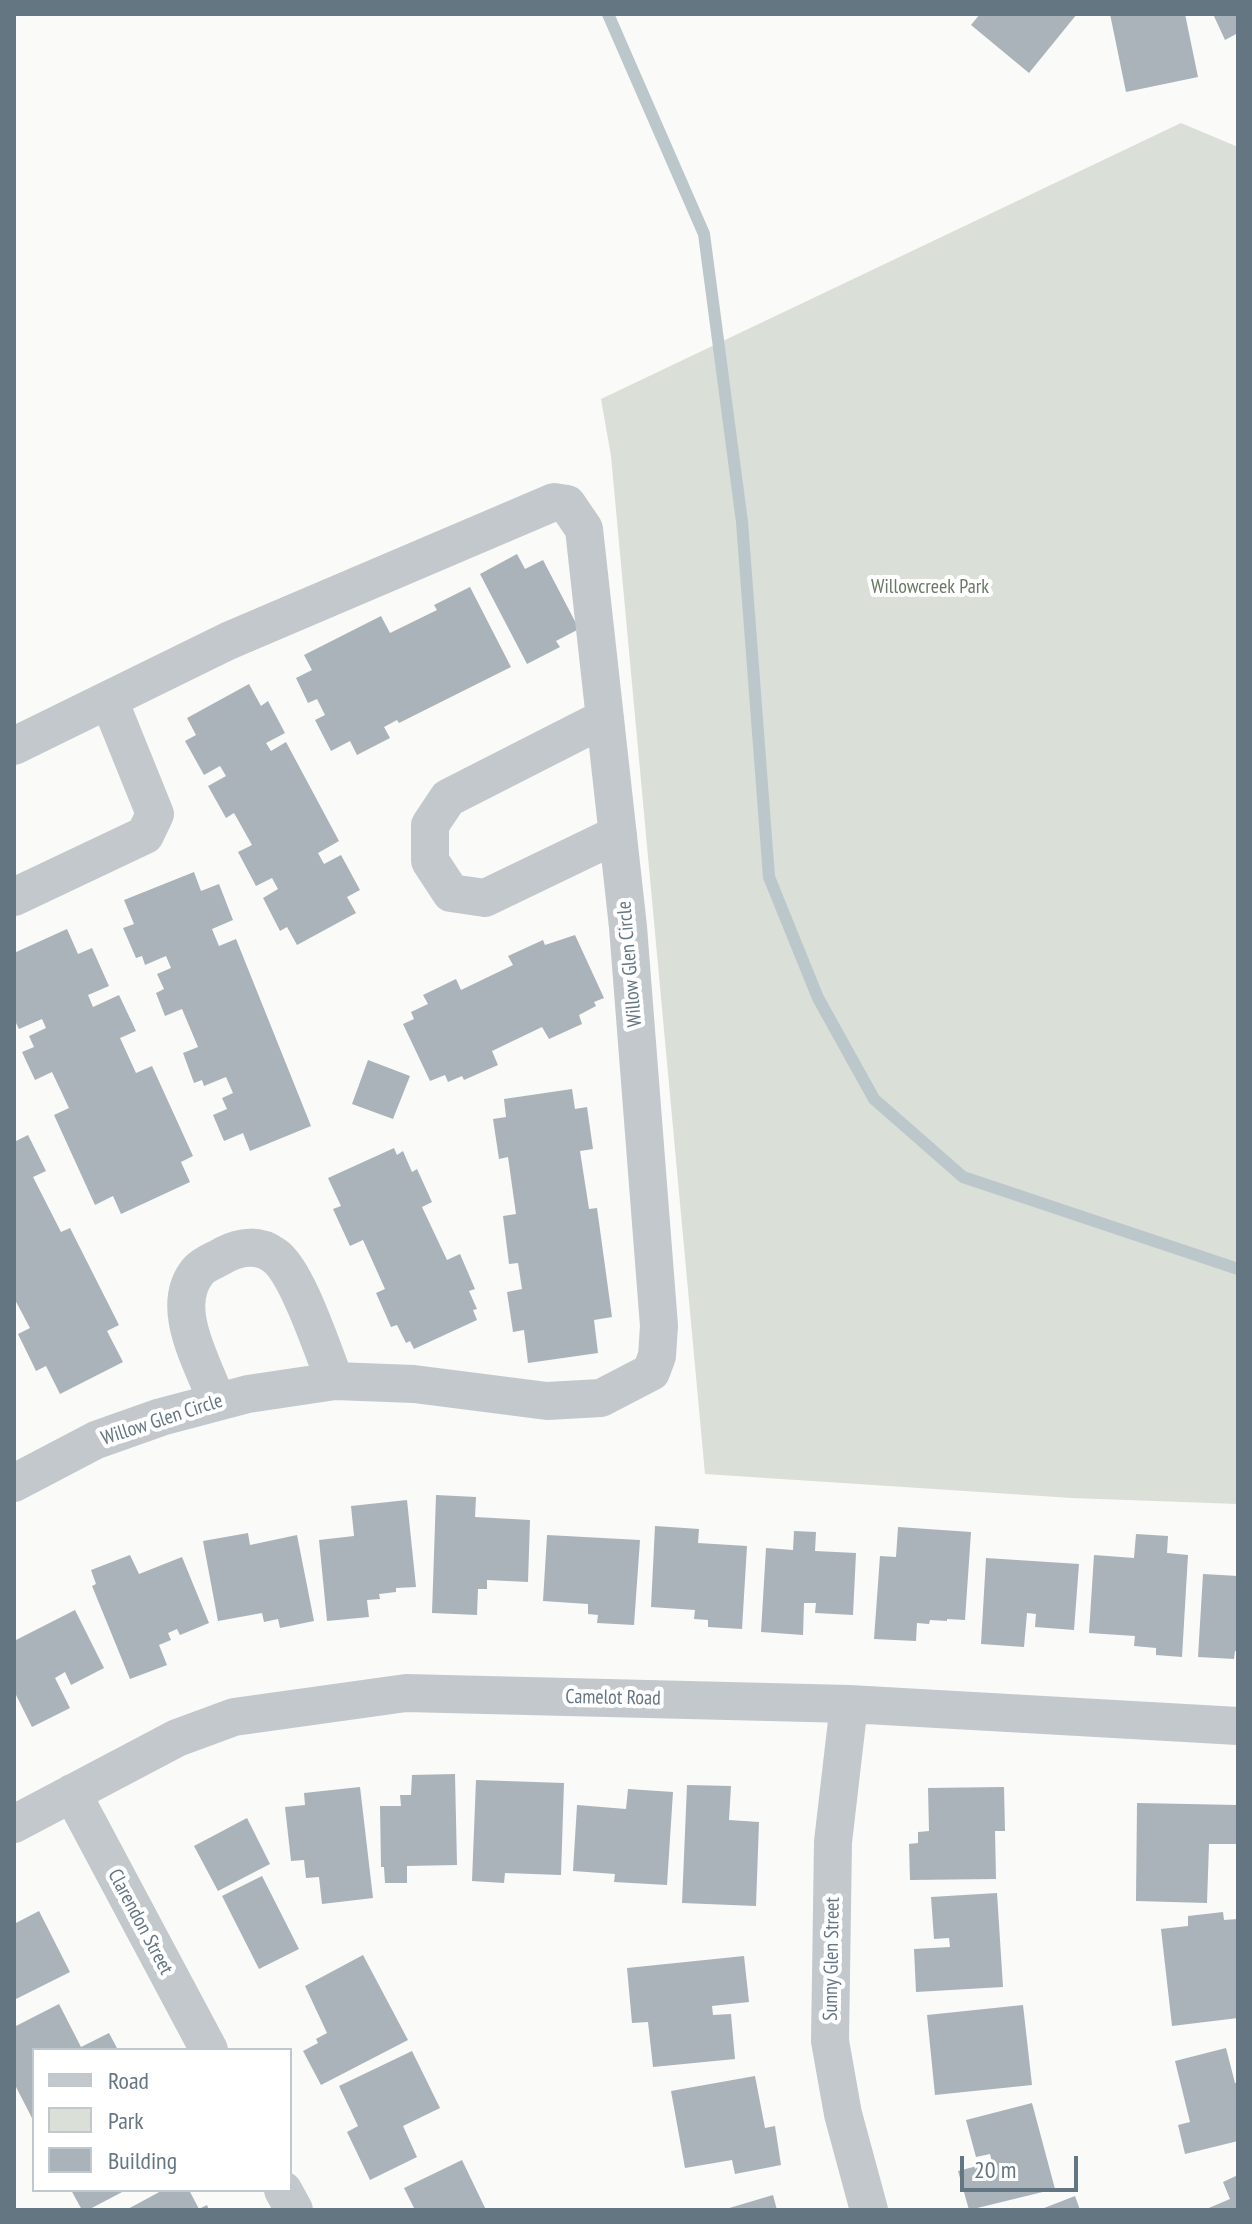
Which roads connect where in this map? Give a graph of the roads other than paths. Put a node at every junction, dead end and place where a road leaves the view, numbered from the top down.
1 (109, 700) junction
2 (605, 718) junction
3 (14, 746) edge
4 (618, 834) junction
5 (14, 897) edge
6 (335, 1381) junction
7 (217, 1402) junction
8 (14, 1483) edge
9 (849, 1704) junction
10 (1238, 1726) edge
11 (72, 1793) junction
12 (14, 1824) edge
13 (208, 2048) edge
14 (284, 2192) edge
15 (294, 2210) edge
16 (869, 2210) edge

1 - 2 street, Willow Glen Circle
1 - 3 street, Willow Glen Circle
1 - 5 street
2 - 4 street, Willow Glen Circle
2 - 4 street
4 - 6 street, Willow Glen Circle
6 - 7 street, Willow Glen Circle
6 - 7 street
7 - 8 street, Willow Glen Circle
9 - 10 street, Camelot Road
9 - 11 street, Camelot Road
9 - 16 street, Sunny Glen Street
11 - 12 street, Camelot Road
11 - 13 street, Clarendon Street
14 - 15 street

